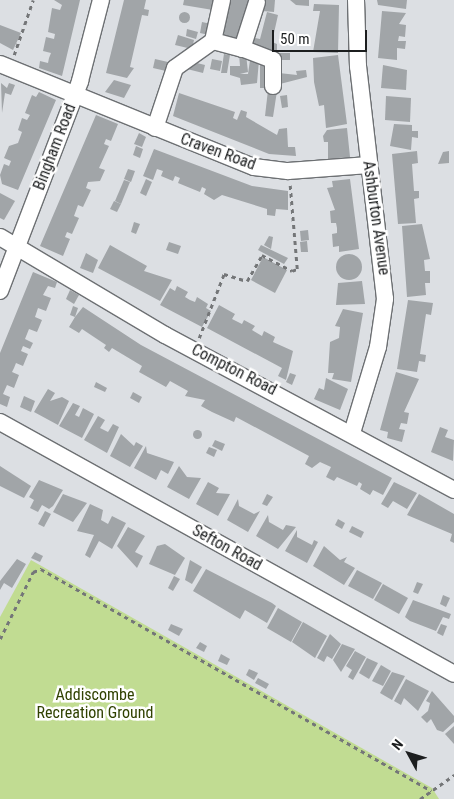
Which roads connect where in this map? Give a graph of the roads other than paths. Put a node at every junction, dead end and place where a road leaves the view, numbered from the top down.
1 (101, 0) edge
2 (222, 0) edge
3 (356, 0) edge
4 (257, 2) dead end
5 (213, 41) junction
6 (244, 49) junction
7 (6, 62) edge
8 (273, 86) dead end
9 (75, 96) junction
10 (155, 128) junction
11 (368, 165) junction
12 (0, 238) edge
13 (18, 246) junction
14 (0, 291) edge
15 (0, 422) edge
16 (352, 433) junction
17 (454, 490) edge
18 (454, 674) edge

1 - 9 street, Bingham Road
2 - 5 street
3 - 11 street, Ashburton Avenue
4 - 6 street
5 - 6 street
5 - 10 street
6 - 8 street
7 - 9 street, Craven Road
9 - 10 street, Craven Road
9 - 13 street, Bingham Road
10 - 11 street, Craven Road
11 - 16 street, Ashburton Avenue
12 - 13 street, Compton Road
13 - 14 street, Bingham Road
13 - 16 street, Compton Road
15 - 18 street, Sefton Road
16 - 17 street, Compton Road

